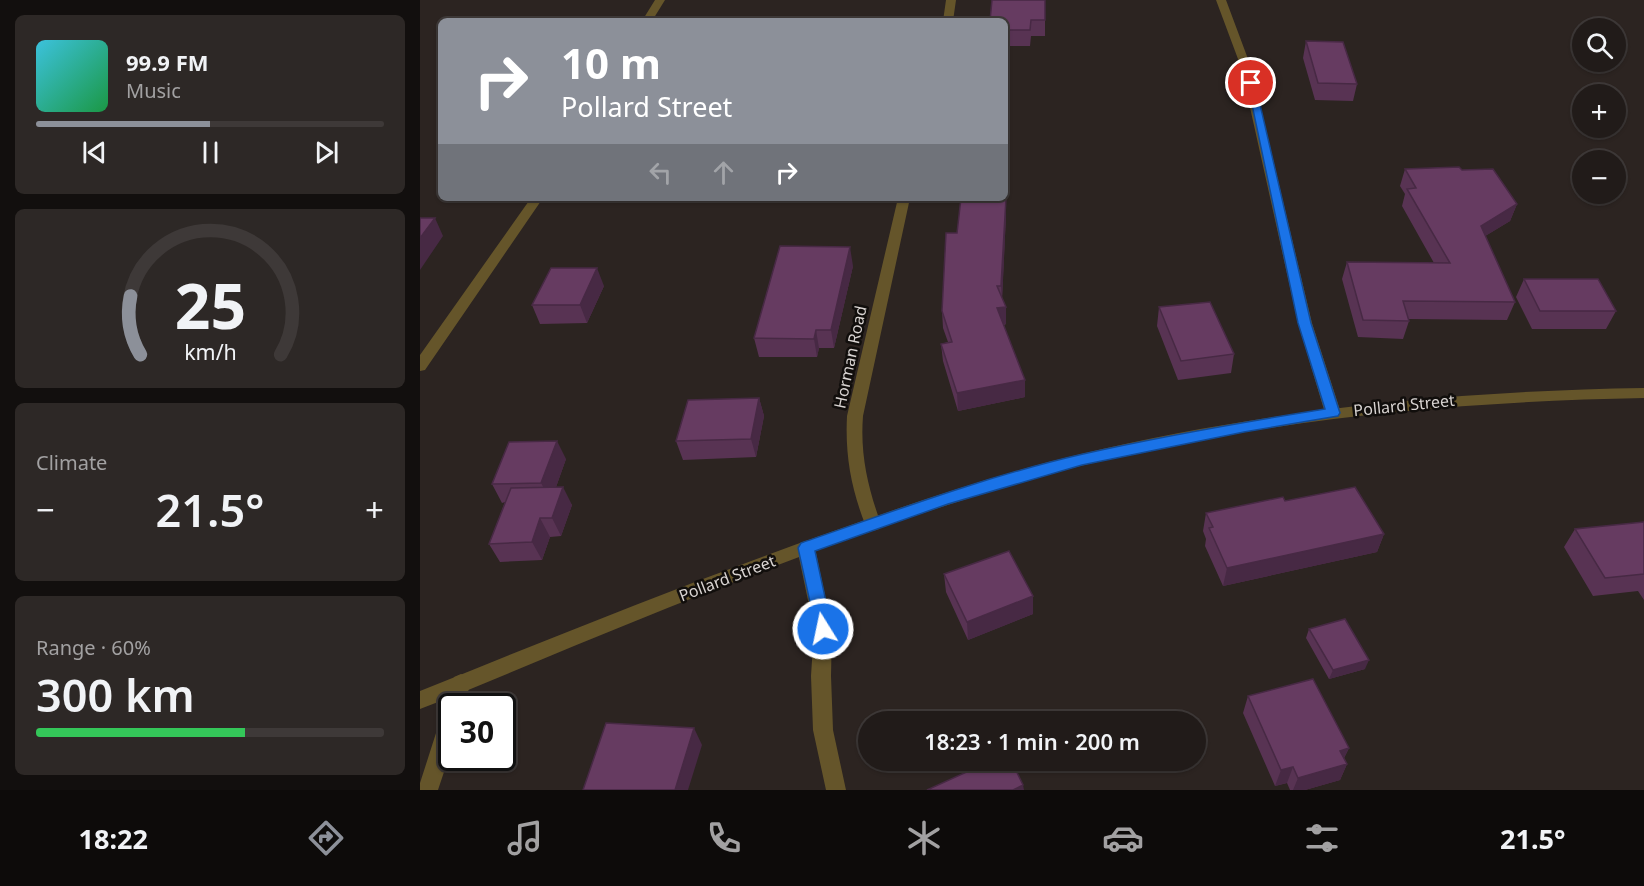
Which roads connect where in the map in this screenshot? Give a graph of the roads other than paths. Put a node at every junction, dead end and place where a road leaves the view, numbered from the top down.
1 (660, 0) edge
2 (951, 0) edge
3 (1221, 0) edge
4 (649, 18) edge
5 (948, 18) edge
6 (535, 201) edge
7 (903, 201) edge
8 (420, 366) edge
9 (1644, 393) edge
10 (1333, 413) junction
11 (873, 524) junction
12 (806, 548) junction
13 (461, 683) junction
14 (458, 693) edge
15 (420, 700) edge
16 (438, 759) edge
17 (428, 790) edge
18 (836, 790) edge

1 - 4 street
2 - 5 street
3 - 10 street
6 - 8 street
7 - 11 street, Horman Road
9 - 10 street, Pollard Street
10 - 11 street, Pollard Street
11 - 12 street, Pollard Street
12 - 13 street, Pollard Street
12 - 18 street
13 - 14 street
13 - 15 street, Pollard Street
16 - 17 street

